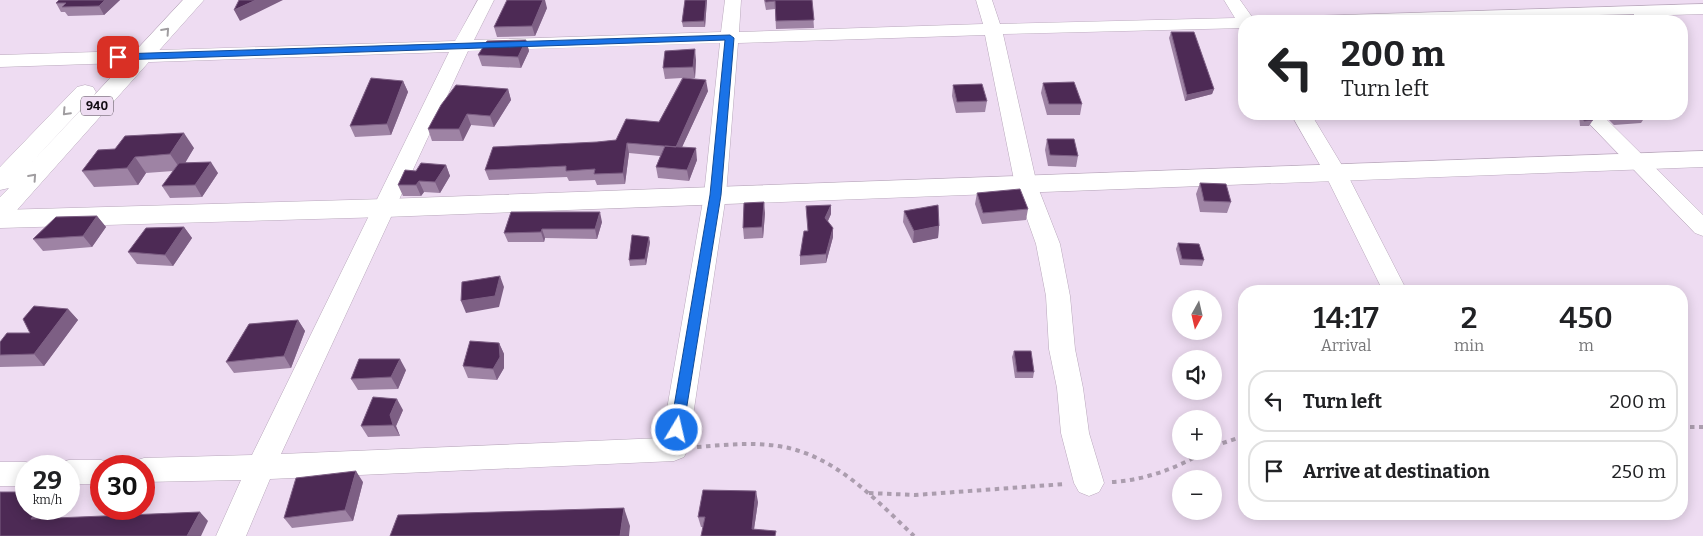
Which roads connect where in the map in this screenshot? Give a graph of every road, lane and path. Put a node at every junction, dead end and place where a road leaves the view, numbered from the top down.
1 (172, 0) edge
2 (194, 0) edge
3 (486, 0) edge
4 (733, 0) edge
5 (984, 0) edge
6 (1232, 0) edge
7 (1703, 9) edge
8 (1241, 15) edge
9 (1567, 15) edge
10 (1238, 22) edge
11 (993, 29) junction
12 (730, 38) junction
13 (461, 47) junction
14 (142, 56) junction
15 (118, 57) junction
16 (0, 61) edge
17 (1305, 120) edge
18 (1596, 120) edge
19 (1703, 159) edge
20 (1635, 161) junction
21 (1335, 172) junction
22 (0, 182) edge
23 (1026, 185) junction
24 (715, 195) junction
25 (385, 208) junction
26 (0, 213) edge
27 (0, 219) edge
28 (1703, 228) edge
29 (1392, 285) edge
30 (1688, 427) edge
31 (1703, 427) edge
32 (1238, 438) edge
33 (1222, 443) edge
34 (674, 449) junction
35 (1191, 460) edge
36 (261, 467) junction
37 (155, 470) edge
38 (0, 474) edge
39 (15, 474) edge
40 (1089, 483) junction
41 (869, 494) junction
42 (231, 536) edge
43 (914, 536) edge

1 - 15 main road, 940
14 -> 2 main road, 940
3 - 13 street
4 - 12 street
5 - 11 street
6 - 8 street
7 - 9 street
10 - 11 street
11 - 12 street
11 - 23 street
12 - 13 street
12 - 24 street
13 - 14 street
13 - 25 street
14 - 15 street
26 -> 14 main road, 940
15 - 16 street
15 -> 22 main road, 940
17 - 21 street
18 - 20 street
19 - 20 main road
20 - 21 main road
20 - 28 street
21 - 23 main road
21 - 29 street
23 - 24 main road
23 - 40 street
24 - 25 main road
24 - 34 street
25 - 27 main road
25 - 36 street
30 - 31 path
32 - 33 path
34 - 36 street
34 - 41 path
35 - 40 path
36 - 37 street
36 - 42 street
38 - 39 street
40 - 41 path
41 - 43 path

